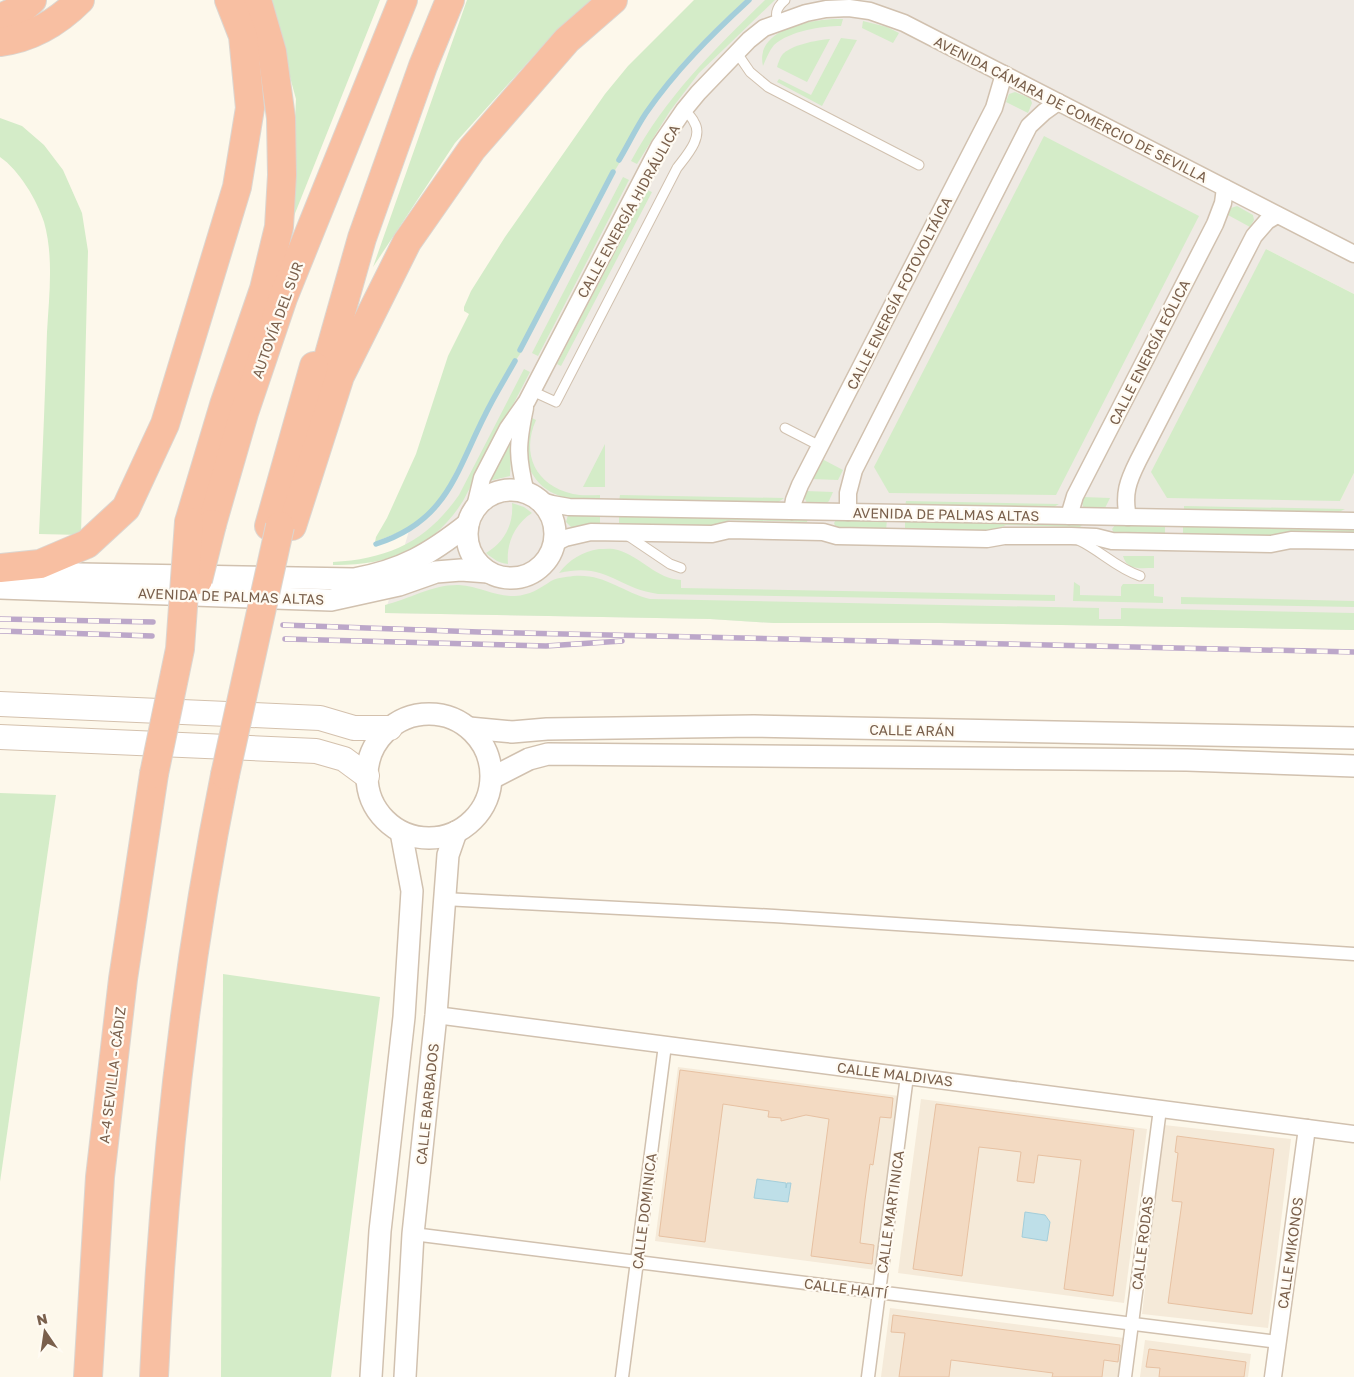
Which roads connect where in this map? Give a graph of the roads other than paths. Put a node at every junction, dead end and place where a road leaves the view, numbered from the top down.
1 (32, 0) edge
2 (64, 0) edge
3 (80, 0) edge
4 (229, 0) edge
5 (257, 0) edge
6 (383, 0) edge
7 (403, 0) edge
8 (437, 0) edge
9 (450, 0) edge
10 (613, 0) edge
11 (785, 0) edge
12 (0, 18) edge
13 (778, 22) junction
14 (0, 36) edge
15 (0, 42) edge
16 (736, 53) junction
17 (1004, 74) junction
18 (1058, 102) junction
19 (684, 110) junction
20 (919, 165) dead end
21 (1225, 188) junction
22 (1277, 215) junction
23 (1354, 254) edge
24 (283, 298) junction
25 (530, 396) junction
26 (785, 428) dead end
27 (820, 446) junction
28 (532, 497) junction
29 (1125, 500) junction
30 (843, 507) junction
31 (792, 511) junction
32 (1069, 516) junction
33 (471, 517) junction
34 (1110, 517) junction
35 (1128, 517) junction
36 (1354, 520) edge
37 (201, 523) junction
38 (280, 526) junction
39 (623, 532) junction
40 (823, 532) junction
41 (1071, 536) junction
42 (1096, 537) junction
43 (1354, 541) edge
44 (553, 544) junction
45 (0, 568) edge
46 (681, 568) dead end
47 (0, 572) edge
48 (488, 572) junction
49 (1140, 576) dead end
50 (0, 588) edge
51 (180, 649) joint
52 (0, 704) edge
53 (390, 728) junction
54 (469, 728) junction
55 (0, 737) edge
56 (1354, 738) edge
57 (1354, 766) edge
58 (367, 776) junction
59 (492, 778) junction
60 (401, 832) junction
61 (456, 832) junction
62 (444, 899) junction
63 (1354, 954) edge
64 (436, 1014) junction
65 (665, 1044) junction
66 (908, 1076) junction
67 (1160, 1109) junction
68 (1307, 1128) junction
69 (1354, 1134) edge
70 (413, 1234) junction
71 (637, 1262) junction
72 (879, 1292) junction
73 (1132, 1323) junction
74 (1278, 1342) junction
75 (88, 1377) edge
76 (154, 1377) edge
77 (371, 1377) edge
78 (405, 1377) edge
79 (622, 1377) edge
80 (868, 1377) edge
81 (1125, 1377) edge
82 (1273, 1377) edge

1 - 12 highway
2 - 14 highway
3 - 15 highway
4 - 45 highway
5 - 37 highway
6 - 24 highway
7 - 24 highway, AUTOVÍA DEL SUR
8 - 38 highway
9 - 38 highway
10 - 38 highway
11 - 13 lane
13 - 16 street, CALLE ENERGÍA HIDRÁULICA
13 - 17 street, AVENIDA CÁMARA DE COMERCIO DE SEVILLA
16 - 19 street, CALLE ENERGÍA HIDRÁULICA
16 - 20 lane
17 - 18 street, AVENIDA CÁMARA DE COMERCIO DE SEVILLA
17 - 27 street, CALLE ENERGÍA FOTOVOLTÁICA
18 - 21 street, AVENIDA CÁMARA DE COMERCIO DE SEVILLA
18 - 30 street
19 - 25 street, CALLE ENERGÍA HIDRÁULICA
19 - 25 lane
21 - 22 street, AVENIDA CÁMARA DE COMERCIO DE SEVILLA
21 - 32 street, CALLE ENERGÍA EÓLICA
22 - 23 street, AVENIDA CÁMARA DE COMERCIO DE SEVILLA
22 - 29 street
24 - 37 highway, AUTOVÍA DEL SUR
25 - 28 street, CALLE ENERGÍA HIDRÁULICA
25 - 33 street, CALLE ENERGÍA HIDRÁULICA
26 - 27 lane
27 - 31 street, CALLE ENERGÍA FOTOVOLTÁICA
28 - 31 street, AVENIDA DE PALMAS ALTAS
28 - 33 street
28 - 44 street
29 - 34 street
29 - 35 street
30 - 31 street, AVENIDA DE PALMAS ALTAS
30 - 32 street, AVENIDA DE PALMAS ALTAS
30 - 40 street
32 - 34 street, AVENIDA DE PALMAS ALTAS
33 - 47 street, AVENIDA DE PALMAS ALTAS
33 - 48 street
34 - 35 street, AVENIDA DE PALMAS ALTAS
34 - 42 street
35 - 36 street, AVENIDA DE PALMAS ALTAS
37 - 51 highway, AUTOVÍA DEL SUR, bridge
38 - 76 highway, bridge
39 - 40 street, AVENIDA DE PALMAS ALTAS
39 - 44 street, AVENIDA DE PALMAS ALTAS
39 - 46 lane
40 - 41 street, AVENIDA DE PALMAS ALTAS
41 - 42 street, AVENIDA DE PALMAS ALTAS
41 - 49 lane
42 - 43 street, AVENIDA DE PALMAS ALTAS
44 - 48 street
48 - 50 street, AVENIDA DE PALMAS ALTAS
51 - 75 highway, A-4 SEVILLA - CÁDIZ, bridge
52 - 53 main road
53 - 54 street
53 - 58 street
54 - 56 street, CALLE ARÁN
54 - 59 street
55 - 58 main road
57 - 59 street, CALLE ARÁN
58 - 60 street
59 - 61 street
60 - 61 street
60 - 77 street
61 - 62 street, CALLE BARBADOS
62 - 63 street
62 - 64 street, CALLE BARBADOS
64 - 65 street, CALLE MALDIVAS
64 - 70 street, CALLE BARBADOS
65 - 66 street, CALLE MALDIVAS
65 - 71 street, CALLE DOMINICA
66 - 67 street, CALLE MALDIVAS
66 - 72 street, CALLE MARTINICA
67 - 68 street, CALLE MALDIVAS
67 - 73 street, CALLE RODAS
68 - 69 street, CALLE MALDIVAS
68 - 74 street, CALLE MIKONOS
70 - 71 street, CALLE HAITÍ
70 - 78 street, CALLE BARBADOS
71 - 72 street, CALLE HAITÍ
71 - 79 street, CALLE DOMINICA
72 - 73 street, CALLE HAITÍ
72 - 80 street, CALLE MARTINICA
73 - 74 street, CALLE HAITÍ
73 - 81 street, CALLE RODAS
74 - 82 street, CALLE MIKONOS

